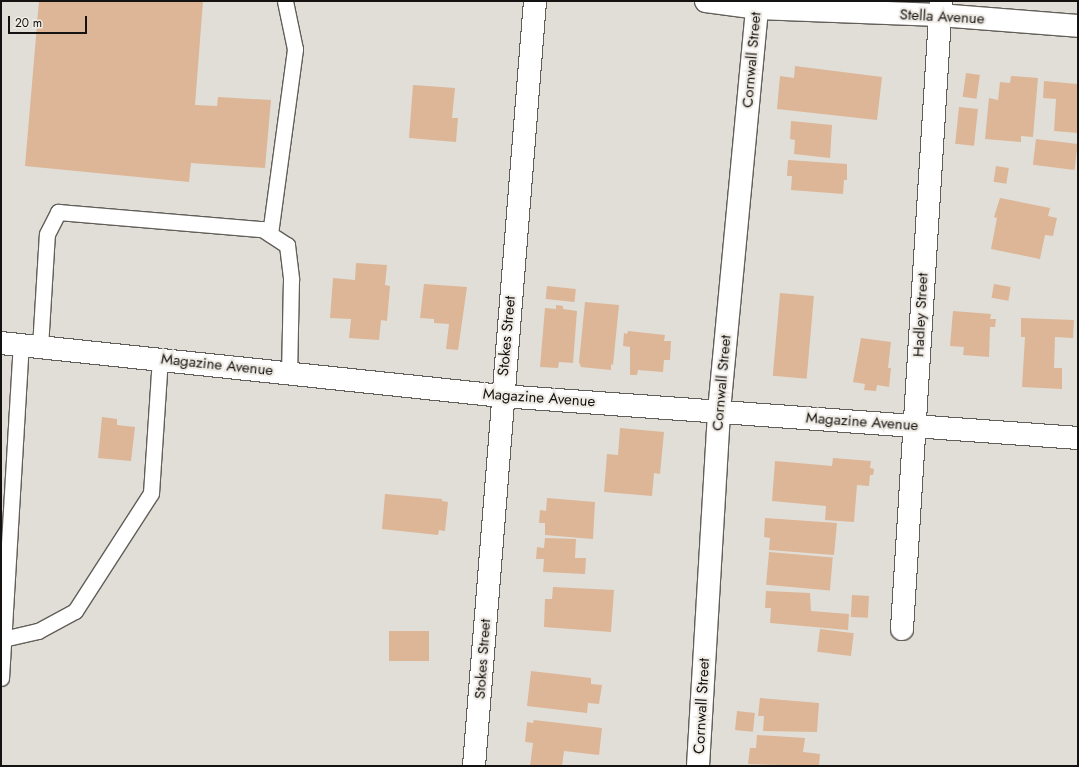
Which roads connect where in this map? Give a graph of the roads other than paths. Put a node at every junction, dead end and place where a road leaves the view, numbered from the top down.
1 (286, 1) edge
2 (535, 1) edge
3 (706, 1) edge
4 (758, 5) edge
5 (940, 8) edge
6 (1078, 26) edge
7 (270, 234) junction
8 (21, 345) edge
9 (160, 359) junction
10 (289, 373) junction
11 (502, 396) junction
12 (719, 411) junction
13 (914, 426) junction
14 (1078, 438) edge
15 (902, 629) dead end
16 (3, 639) junction
17 (1, 678) edge
18 (474, 766) edge
19 (698, 766) edge

1 - 7 lane
2 - 11 street, Stokes Street
3 - 4 street, Stella Avenue
4 - 5 street, Stella Avenue
4 - 12 street, Cornwall Street
5 - 6 street, Stella Avenue
5 - 13 street, Hadley Street
7 - 8 lane
7 - 10 lane
8 - 9 street, Magazine Avenue
8 - 16 lane
9 - 10 street, Magazine Avenue
9 - 16 lane
10 - 11 street, Magazine Avenue
11 - 12 street, Magazine Avenue
11 - 18 street, Stokes Street
12 - 13 street, Magazine Avenue
12 - 19 street, Cornwall Street
13 - 14 street, Magazine Avenue
13 - 15 street, Hadley Street
16 - 17 lane

